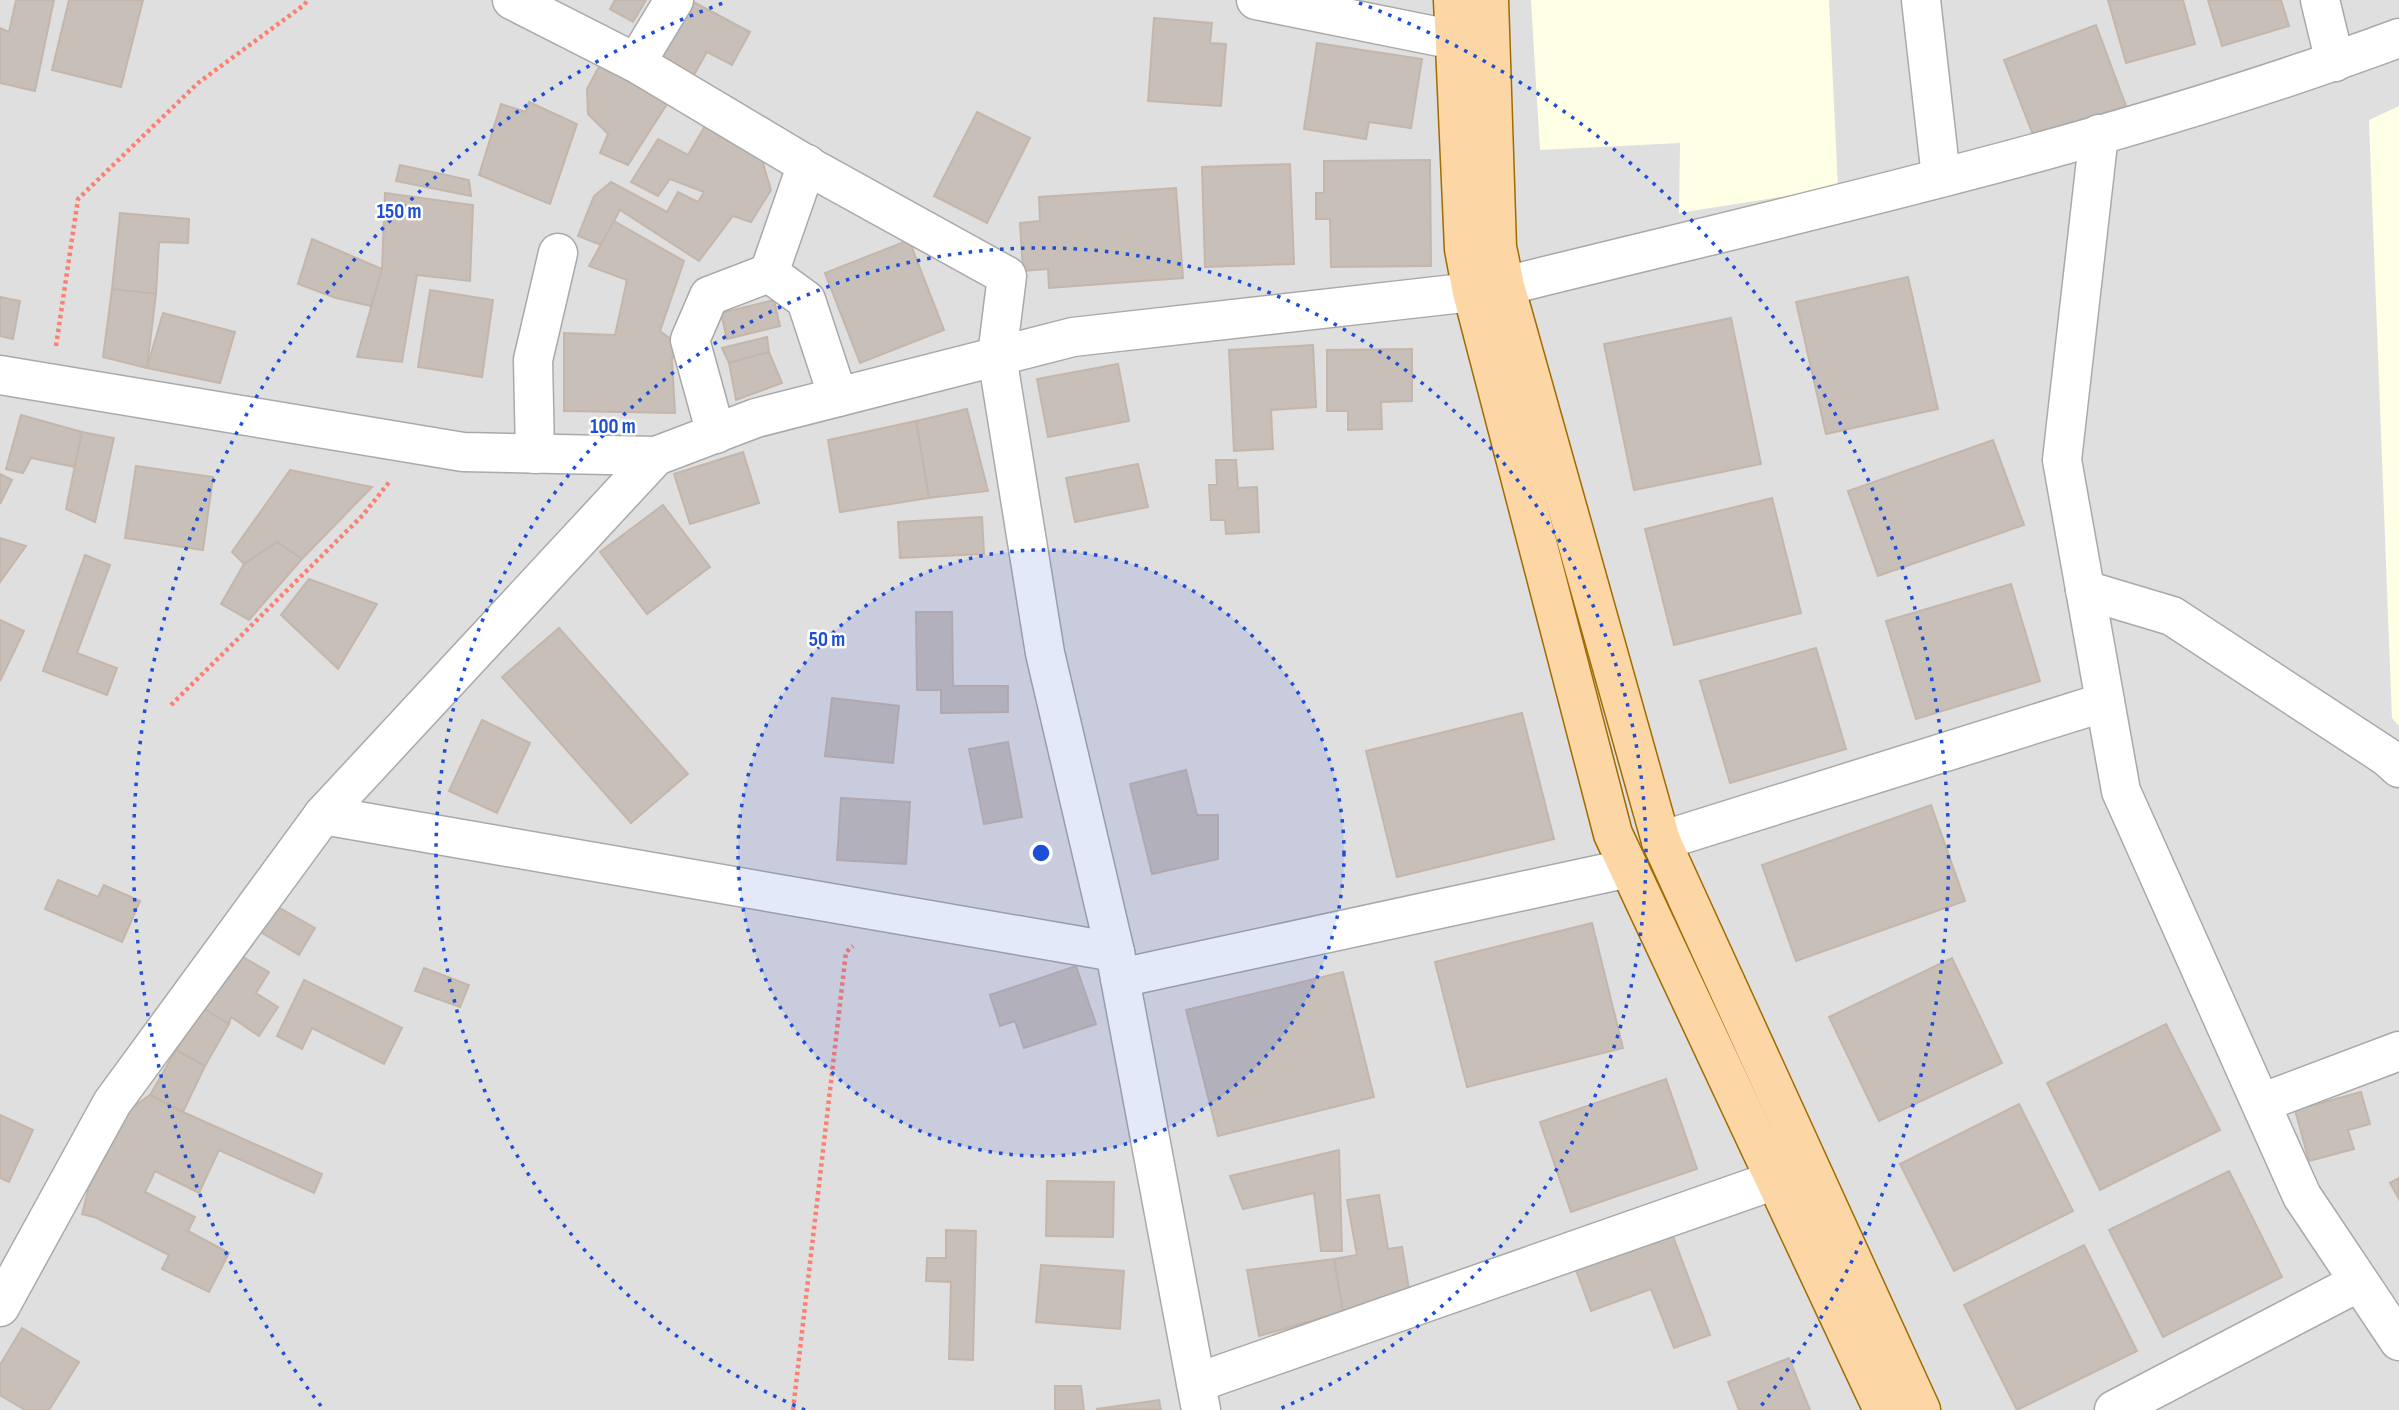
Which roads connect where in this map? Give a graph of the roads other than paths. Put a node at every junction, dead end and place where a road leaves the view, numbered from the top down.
1 (512, 0) edge
2 (674, 0) edge
3 (1256, 0) edge
4 (1453, 0) edge
5 (1489, 0) edge
6 (1921, 0) edge
7 (2320, 0) edge
8 (2399, 38) edge
9 (1455, 40) junction
10 (2335, 62) junction
11 (636, 63) junction
12 (2099, 135) junction
13 (807, 164) junction
14 (1941, 177) junction
15 (558, 253) dead end
16 (769, 273) junction
17 (1488, 289) junction
18 (997, 356) junction
19 (0, 374) edge
20 (838, 397) junction
21 (716, 433) junction
22 (535, 454) junction
23 (656, 456) junction
24 (2085, 590) junction
25 (2105, 702) junction
26 (2399, 768) edge
27 (323, 815) junction
28 (1661, 841) junction
29 (1629, 868) junction
30 (1117, 965) junction
31 (2399, 1051) edge
32 (2261, 1104) junction
33 (1775, 1180) junction
34 (2359, 1282) junction
35 (0, 1307) edge
36 (2399, 1341) edge
37 (1199, 1396) edge
38 (1883, 1410) edge
39 (1921, 1410) edge
40 (2114, 1410) edge

1 - 11 street
2 - 11 street
3 - 9 street
4 - 9 main road
5 - 17 main road
6 - 14 street
7 - 10 street
8 - 10 street
9 - 17 main road
10 - 12 street
11 - 13 street
12 - 14 street
12 - 24 street
13 - 16 street
13 - 18 street
14 - 17 street
15 - 22 street
16 - 20 street
16 - 21 street
17 - 18 street
17 - 28 main road
17 - 29 main road
18 - 20 street
18 - 30 street
19 - 22 street
20 - 21 street
21 - 23 street
22 - 23 street
23 - 27 street
24 - 25 street
24 - 26 street
25 - 28 street
25 - 32 street
27 - 30 street
27 - 35 street
28 - 39 main road
29 - 30 street
29 - 33 main road
30 - 37 street
31 - 32 street
32 - 34 street
33 - 37 street
33 - 38 main road
34 - 36 street
34 - 40 street

